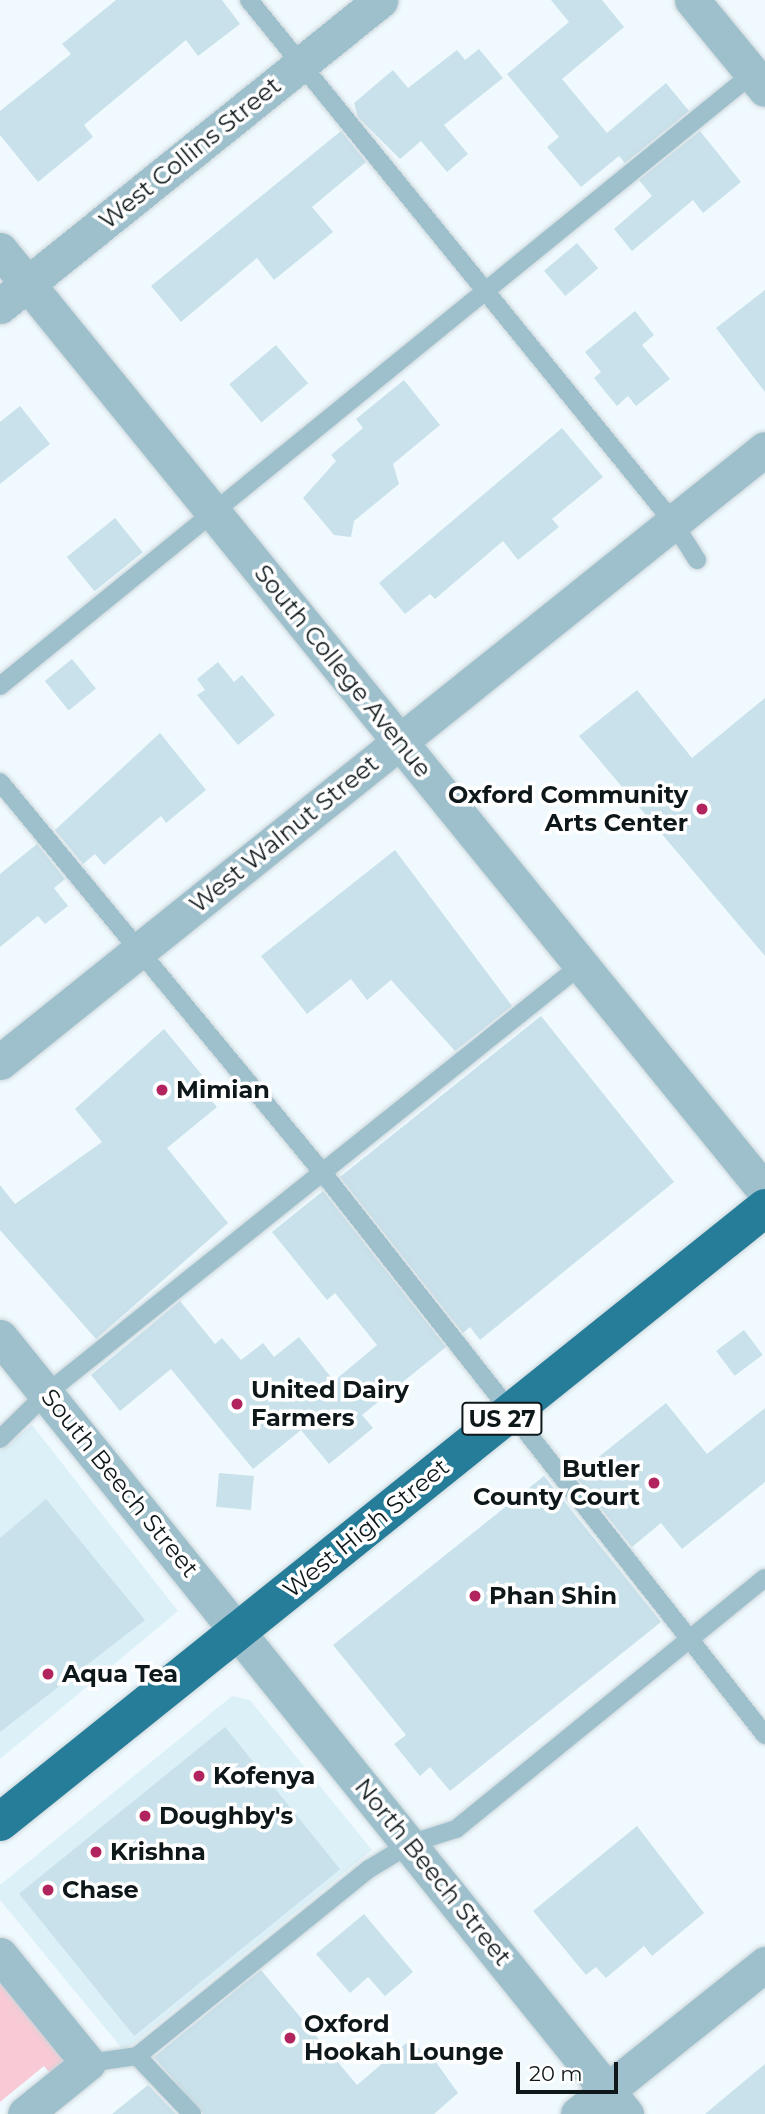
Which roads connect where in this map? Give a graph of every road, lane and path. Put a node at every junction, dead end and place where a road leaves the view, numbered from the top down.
1 (249, 0) edge
2 (380, 0) edge
3 (692, 0) edge
4 (301, 64) junction
5 (759, 82) edge
6 (0, 250) edge
7 (28, 284) junction
8 (487, 290) junction
9 (0, 306) edge
10 (765, 449) edge
11 (215, 514) junction
12 (673, 522) junction
13 (697, 560) dead end
14 (0, 686) edge
15 (400, 742) junction
16 (0, 782) edge
17 (138, 951) junction
18 (582, 965) junction
19 (0, 1062) edge
20 (323, 1172) junction
21 (765, 1191) edge
22 (765, 1208) edge
23 (0, 1336) edge
24 (47, 1393) junction
25 (509, 1413) junction
26 (0, 1439) edge
27 (765, 1578) edge
28 (239, 1630) junction
29 (691, 1638) junction
30 (765, 1735) edge
31 (0, 1822) edge
32 (412, 1843) junction
33 (0, 1955) edge
34 (765, 1964) edge
35 (137, 2056) junction
36 (88, 2063) junction
37 (616, 2102) edge
38 (24, 2114) edge
39 (192, 2114) edge
40 (578, 2114) edge

1 - 4 lane
2 - 4 street, West Collins Street
3 - 5 street
4 - 7 street, West Collins Street
4 - 8 lane
5 - 8 lane
6 - 7 street, South College Avenue
7 - 9 street, West Collins Street
7 - 11 street, South College Avenue
8 - 11 lane
8 - 12 lane
10 - 12 street, West Walnut Street
11 - 14 lane
11 - 15 street, South College Avenue
12 - 13 lane
12 - 15 street, West Walnut Street
15 - 17 street, West Walnut Street
15 - 18 street, South College Avenue
16 - 17 lane
17 - 19 street, West Walnut Street
17 - 20 lane
18 - 20 lane
18 - 21 street, South College Avenue
20 - 24 lane
20 - 25 lane
22 - 25 highway, West High Street / US 27
23 - 24 street, South Beech Street
24 - 26 lane
24 - 28 street, South Beech Street
25 - 28 highway, West High Street / US 27
25 - 29 lane
27 - 29 lane
28 - 31 highway, West High Street / US 27
28 - 32 street, North Beech Street
29 - 30 lane
29 - 32 lane
32 - 35 lane
32 - 37 street, North Beech Street
33 - 36 street
34 - 37 street
35 - 36 lane
35 - 39 lane
36 - 38 street
37 - 40 street

